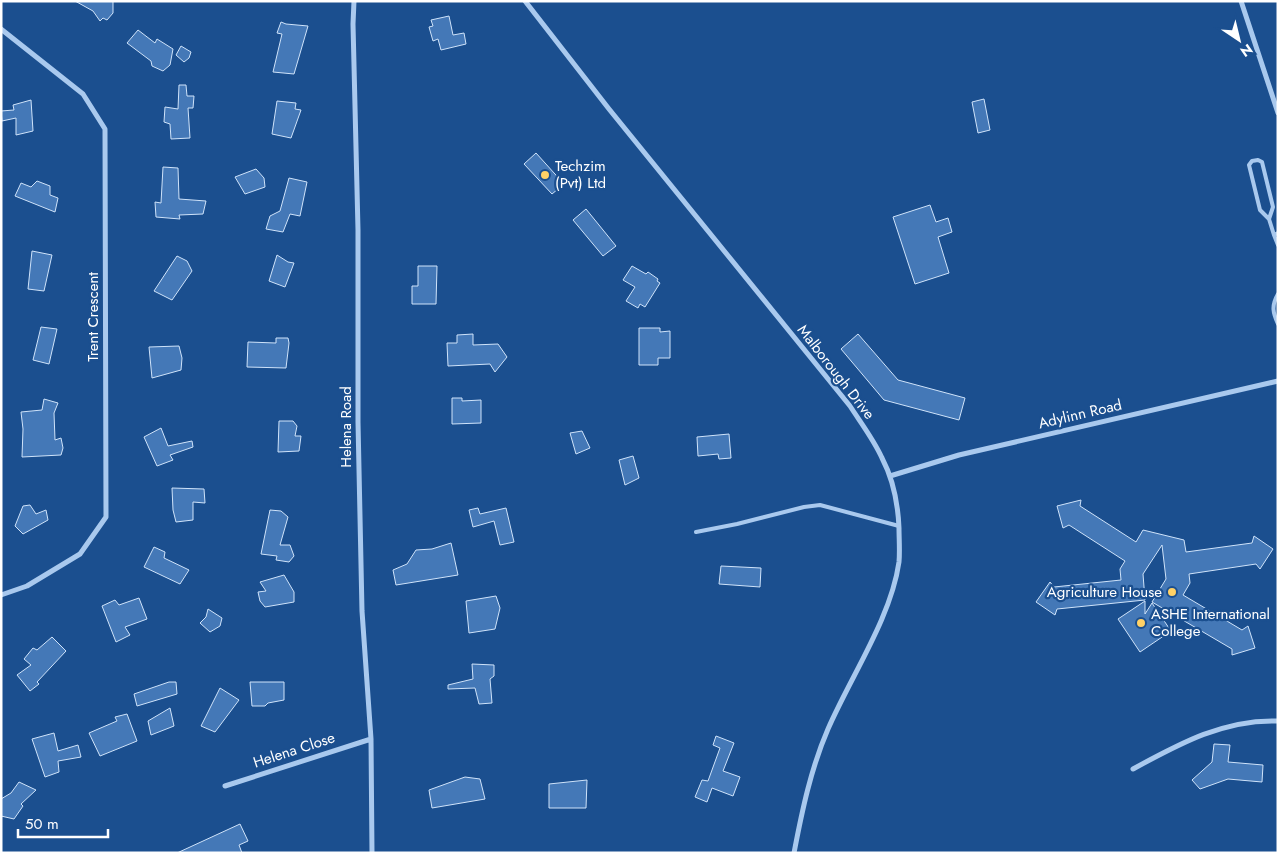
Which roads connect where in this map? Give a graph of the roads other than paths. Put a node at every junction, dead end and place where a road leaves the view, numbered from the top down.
1 (354, 1) edge
2 (525, 1) edge
3 (1241, 1) edge
4 (1, 29) edge
5 (1278, 113) edge
6 (1269, 219) junction
7 (1276, 234) edge
8 (1278, 245) edge
9 (1278, 294) edge
10 (1278, 324) edge
11 (1278, 381) edge
12 (890, 476) junction
13 (899, 526) junction
14 (696, 532) dead end
15 (1, 595) edge
16 (1278, 721) edge
17 (371, 739) junction
18 (1133, 769) dead end
19 (225, 786) dead end
20 (372, 853) edge
21 (794, 853) edge

1 - 17 street, Helena Road
2 - 12 street, Malborough Drive
3 - 5 street
4 - 15 street, Trent Crescent
6 - 6 lane
6 - 7 lane
7 - 8 lane
9 - 10 lane
11 - 12 street, Adylinn Road
12 - 13 street, Malborough Drive
13 - 14 lane
13 - 21 street, Malborough Drive
16 - 18 street
17 - 19 street, Helena Close
17 - 20 street, Helena Road

